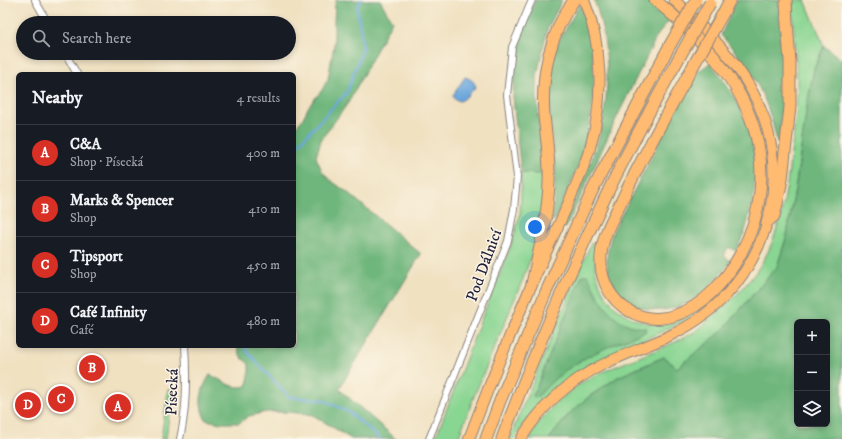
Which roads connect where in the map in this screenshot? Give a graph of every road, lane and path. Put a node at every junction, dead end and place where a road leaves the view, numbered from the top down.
1 (35, 0) edge
2 (532, 0) edge
3 (574, 0) edge
4 (584, 0) edge
5 (655, 0) edge
6 (674, 0) edge
7 (696, 0) edge
8 (730, 0) edge
9 (786, 0) edge
10 (711, 1) edge
11 (44, 16) edge
12 (69, 60) edge
13 (76, 72) edge
14 (767, 222) junction
15 (532, 284) junction
16 (184, 348) edge
17 (180, 439) edge
18 (429, 439) edge
19 (469, 439) edge
20 (486, 439) edge
21 (502, 439) edge
22 (521, 439) edge

1 - 11 street
2 - 18 street, Pod Dálnicí
3 - 15 highway
4 - 15 highway
5 - 8 highway, bridge
6 - 14 highway
7 - 20 highway, bridge
9 - 14 highway
10 - 21 highway, bridge
12 - 13 street
14 - 22 highway
15 - 19 highway
16 - 17 street, Písecká

